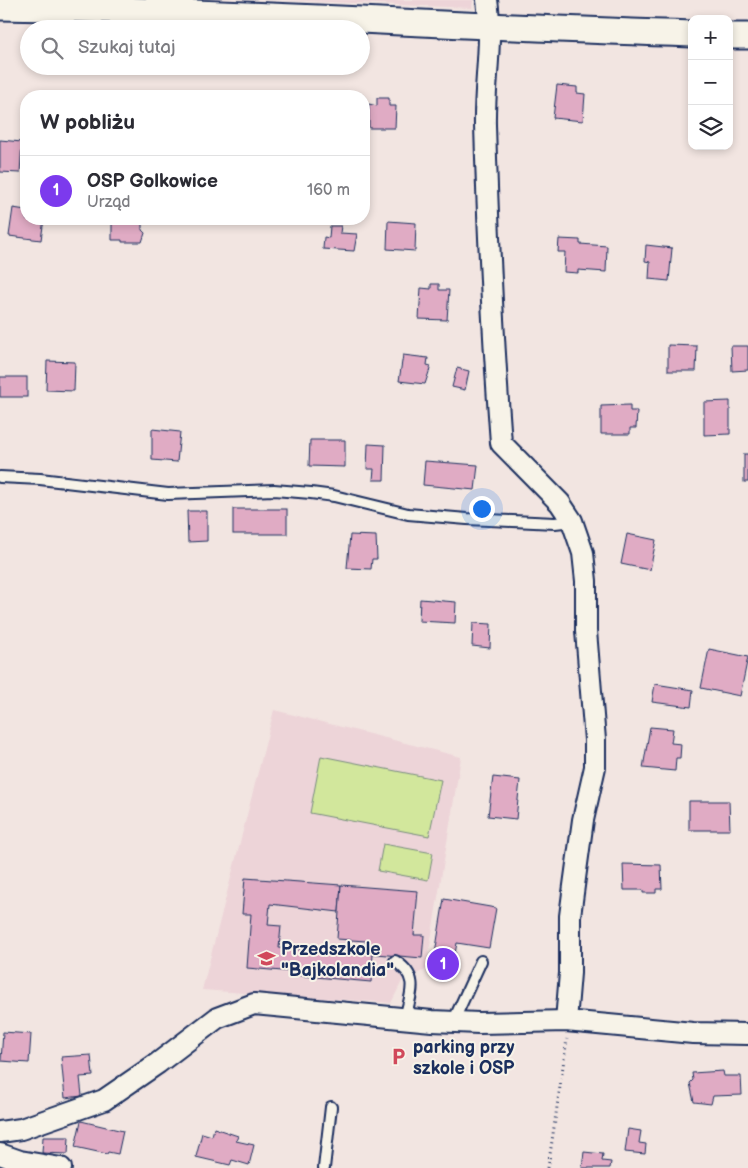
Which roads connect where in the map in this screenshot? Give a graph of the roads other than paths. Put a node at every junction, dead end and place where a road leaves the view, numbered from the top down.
1 (487, 0) edge
2 (0, 7) edge
3 (358, 20) edge
4 (370, 21) edge
5 (489, 28) junction
6 (688, 34) edge
7 (733, 36) edge
8 (748, 36) edge
9 (0, 477) edge
10 (572, 521) junction
11 (395, 960) dead end
12 (482, 962) dead end
13 (405, 1018) junction
14 (566, 1021) junction
15 (453, 1022) junction
16 (748, 1034) edge
17 (331, 1107) dead end
18 (0, 1132) edge
19 (0, 1154) edge
20 (61, 1168) edge
21 (324, 1168) edge

1 - 5 street
2 - 3 street
4 - 5 street
5 - 6 street
5 - 10 street
7 - 8 street
9 - 10 lane
10 - 14 street
11 - 13 lane
12 - 15 lane
13 - 15 street
13 - 18 street
14 - 15 street
14 - 16 street
17 - 21 lane
19 - 20 street

